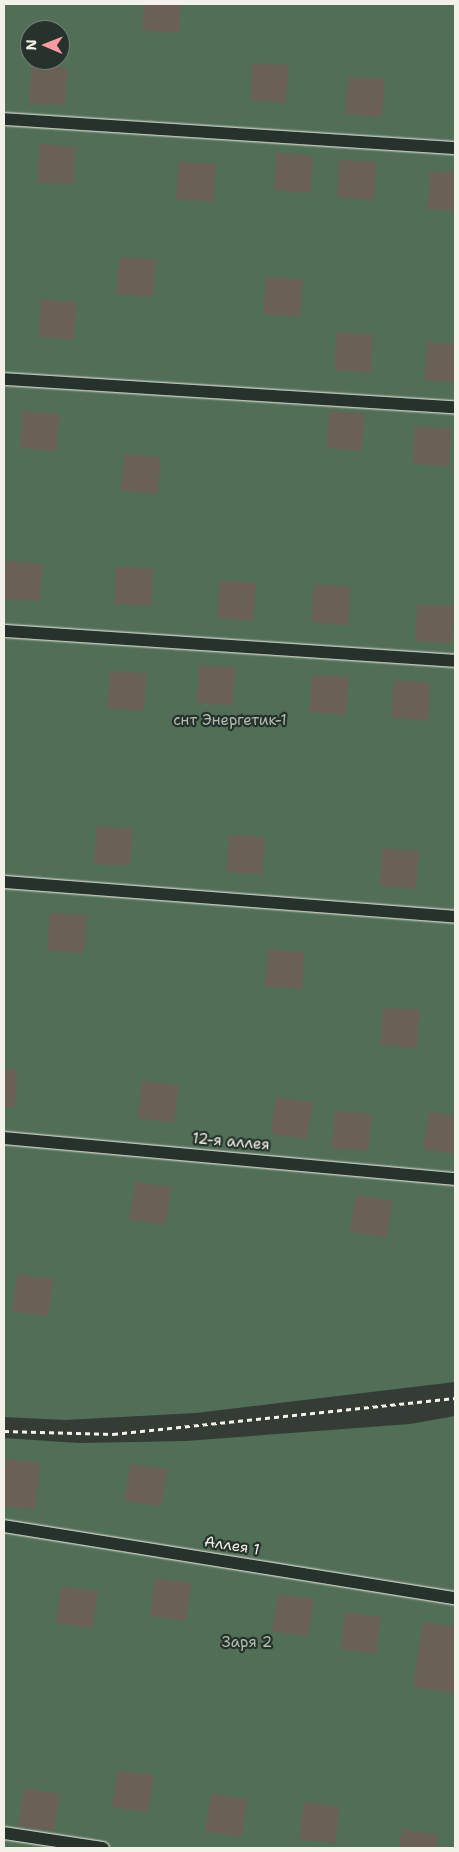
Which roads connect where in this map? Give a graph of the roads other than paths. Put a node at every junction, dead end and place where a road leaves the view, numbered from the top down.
1 (4, 119) edge
2 (455, 148) edge
3 (4, 379) edge
4 (455, 407) edge
5 (4, 631) edge
6 (455, 661) edge
7 (4, 882) edge
8 (455, 918) edge
9 (4, 1138) edge
10 (455, 1179) edge
11 (4, 1526) edge
12 (455, 1598) edge
13 (4, 1833) edge
14 (99, 1848) edge

1 - 2 lane
3 - 4 lane
5 - 6 lane
7 - 8 lane
9 - 10 lane, 12-я аллея
11 - 12 lane, Аллея 1
13 - 14 lane

